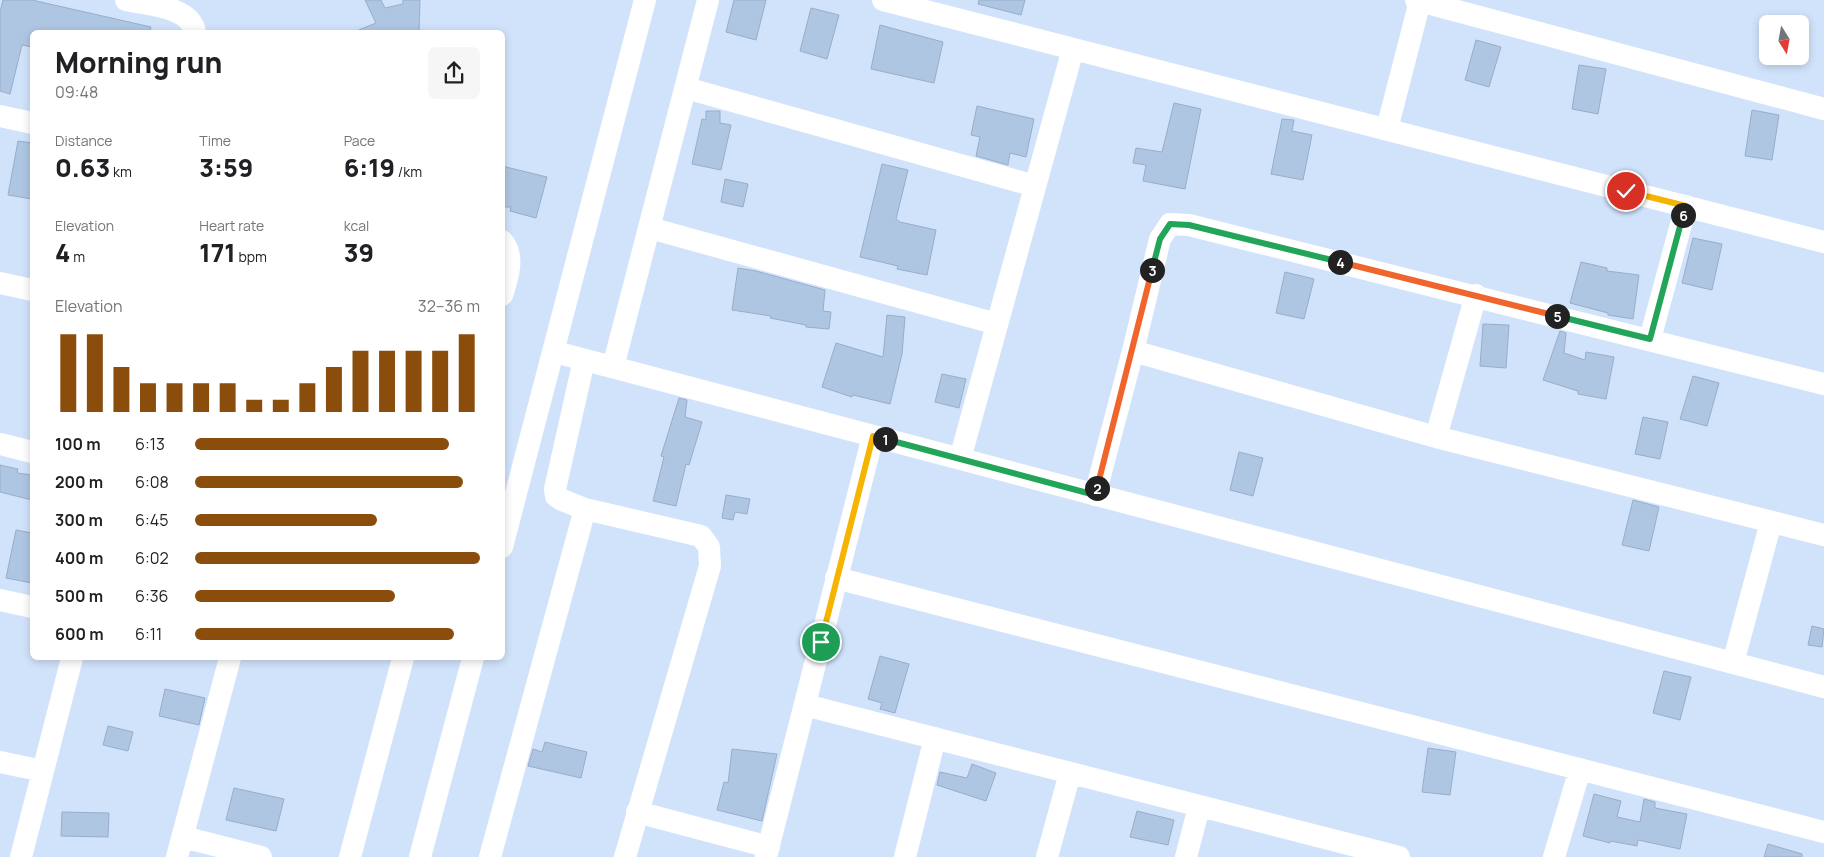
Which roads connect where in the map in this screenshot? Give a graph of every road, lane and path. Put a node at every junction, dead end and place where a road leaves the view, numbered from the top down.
1 (126, 0) edge
2 (645, 0) edge
3 (708, 0) edge
4 (883, 0) edge
5 (1418, 1) edge
6 (195, 30) edge
7 (1073, 49) junction
8 (686, 88) junction
9 (1824, 109) edge
10 (0, 116) edge
11 (30, 123) edge
12 (1387, 129) junction
13 (1035, 186) junction
14 (1686, 206) junction
15 (650, 228) junction
16 (1824, 242) edge
17 (505, 244) edge
18 (0, 283) edge
19 (505, 286) edge
20 (30, 290) edge
21 (1476, 295) junction
22 (997, 324) junction
23 (1650, 339) junction
24 (1133, 351) junction
25 (555, 352) junction
26 (584, 360) junction
27 (613, 368) junction
28 (1824, 384) edge
29 (873, 436) junction
30 (1436, 437) junction
31 (0, 444) edge
32 (30, 452) edge
33 (960, 459) junction
34 (1095, 495) junction
35 (585, 509) junction
36 (1771, 522) junction
37 (1824, 535) edge
38 (505, 536) edge
39 (836, 578) junction
40 (0, 600) edge
41 (30, 607) edge
42 (71, 660) edge
43 (229, 660) edge
44 (402, 660) edge
45 (472, 660) edge
46 (1732, 663) junction
47 (1824, 687) edge
48 (805, 705) junction
49 (935, 738) junction
50 (0, 762) edge
51 (1580, 769) junction
52 (43, 772) junction
53 (1070, 773) junction
54 (1199, 807) junction
55 (637, 812) junction
56 (1824, 832) edge
57 (180, 847) edge
58 (1327, 848) edge
59 (768, 852) edge
60 (21, 857) edge
61 (261, 857) edge
62 (350, 857) edge
63 (420, 857) edge
64 (490, 857) edge
65 (625, 857) edge
66 (905, 857) edge
67 (1047, 857) edge
68 (1186, 857) edge
69 (1400, 857) edge
70 (1554, 857) edge

1 - 6 street
2 - 25 street
3 - 8 street
4 - 7 street
5 - 9 street
5 - 12 street
7 - 12 street
7 - 13 street
8 - 13 street
8 - 15 street
10 - 11 street
12 - 14 street
13 - 22 street
14 - 16 street
14 - 23 street
15 - 22 street
15 - 27 street
17 - 19 street
18 - 20 street
21 - 23 street
21 - 24 street
21 - 30 street
22 - 33 street
23 - 28 street
24 - 30 street
24 - 34 street
25 - 26 street
25 - 38 street
26 - 27 street
26 - 35 street
27 - 29 street
29 - 33 street
29 - 39 street
30 - 36 street
31 - 32 street
33 - 34 street
34 - 46 street
35 - 55 street
35 - 64 street
36 - 37 street
36 - 46 street
39 - 48 street
39 - 51 street
40 - 41 street
42 - 52 street
43 - 57 street
44 - 62 street
45 - 63 street
46 - 47 street
48 - 49 street
48 - 59 street
49 - 53 street
49 - 66 street
50 - 52 street
51 - 56 street
51 - 70 street
52 - 60 street
53 - 54 street
53 - 67 street
54 - 58 street
54 - 68 street
55 - 59 street
55 - 65 street
57 - 61 street
58 - 69 street

